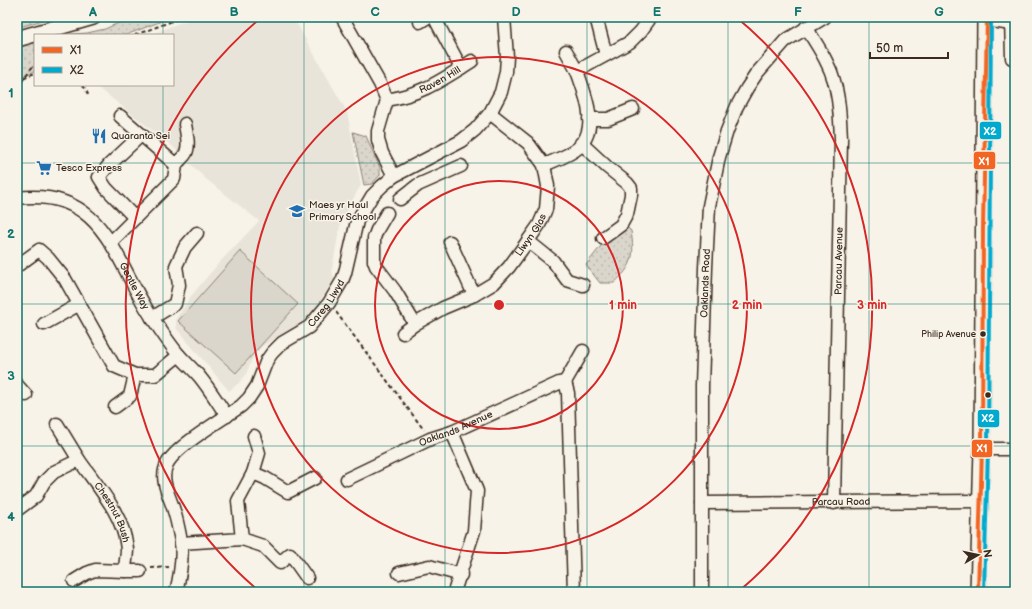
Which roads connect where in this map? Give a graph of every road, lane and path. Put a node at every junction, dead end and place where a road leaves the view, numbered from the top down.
1 (93, 17) edge
2 (183, 17) edge
3 (342, 17) edge
4 (434, 17) edge
5 (504, 17) edge
6 (596, 17) edge
7 (651, 17) edge
8 (825, 17) edge
9 (986, 18) edge
10 (1011, 20) edge
11 (806, 28) junction
12 (34, 34) edge
13 (34, 34) edge
14 (138, 34) edge
15 (17, 39) edge
16 (566, 51) dead end
17 (606, 55) junction
18 (1012, 58) dead end
19 (472, 61) dead end
20 (34, 66) edge
21 (461, 68) junction
22 (577, 71) junction
23 (34, 73) edge
24 (26, 76) junction
25 (17, 80) edge
26 (17, 86) edge
27 (84, 86) edge
28 (89, 96) dead end
29 (386, 100) junction
30 (633, 109) dead end
31 (490, 113) junction
32 (120, 116) dead end
33 (589, 119) junction
34 (185, 124) dead end
35 (142, 135) junction
36 (581, 143) junction
37 (424, 160) junction
38 (176, 165) junction
39 (544, 165) junction
40 (461, 166) dead end
41 (394, 176) junction
42 (431, 179) junction
43 (17, 198) edge
44 (400, 199) dead end
45 (387, 213) dead end
46 (135, 218) junction
47 (197, 233) dead end
48 (603, 238) dead end
49 (528, 241) junction
50 (111, 242) junction
51 (450, 242) dead end
52 (17, 266) edge
53 (583, 285) dead end
54 (474, 294) junction
55 (329, 303) junction
56 (78, 305) junction
57 (152, 318) junction
58 (44, 324) dead end
59 (415, 324) junction
60 (403, 333) dead end
61 (583, 351) dead end
62 (179, 354) junction
63 (135, 375) junction
64 (565, 382) junction
65 (17, 385) edge
66 (26, 395) dead end
67 (116, 407) dead end
68 (227, 416) junction
69 (57, 424) dead end
70 (452, 432) junction
71 (254, 436) dead end
72 (430, 439) junction
73 (982, 449) junction
74 (1015, 449) edge
75 (79, 460) junction
76 (253, 473) junction
77 (315, 478) dead end
78 (347, 479) dead end
79 (980, 501) junction
80 (702, 503) junction
81 (834, 503) junction
82 (17, 510) edge
83 (242, 539) junction
84 (181, 543) junction
85 (174, 567) dead end
86 (125, 571) junction
87 (140, 571) joint
88 (399, 573) dead end
89 (461, 575) junction
90 (307, 578) dead end
91 (74, 581) dead end
92 (176, 592) edge
93 (454, 592) edge
94 (574, 592) edge
95 (702, 592) edge
96 (978, 592) edge

1 - 12 main road
2 - 14 path
3 - 29 street
4 - 21 street, Raven Hill
5 - 31 street, Careg Llwyd
6 - 17 street
7 - 17 street
8 - 11 street, Oaklands Road
9 - 10 street
9 - 73 main road
10 - 18 street
11 - 80 street, Oaklands Road
11 - 81 street, Parcau Avenue
13 - 15 main road
16 - 22 street
17 - 22 street
19 - 21 street
20 - 24 path
21 - 29 street, Raven Hill
22 - 33 street
23 - 24 path
24 - 25 path
24 - 26 path
27 - 28 path
29 - 41 street
30 - 33 street
31 - 37 street, Careg Llwyd
31 - 39 street, Llwyn Glas
32 - 35 street
33 - 36 street
34 - 38 street
35 - 38 street
35 - 46 street
36 - 39 street
36 - 48 street
37 - 41 street, Careg Llwyd
37 - 42 street
38 - 46 street
39 - 49 street, Llwyn Glas
40 - 42 street
41 - 55 street, Careg Llwyd
42 - 44 street
43 - 50 street, Gentle Way
45 - 59 street
46 - 50 street
47 - 57 street
49 - 53 street
49 - 54 street, Llwyn Glas
50 - 57 street, Gentle Way
51 - 54 street
52 - 56 street
54 - 59 street, Llwyn Glas
55 - 68 street, Careg Llwyd
55 - 72 path
56 - 58 street
56 - 63 street
57 - 62 street, Gentle Way
59 - 60 street, Llwyn Glas
61 - 64 street
62 - 63 street
62 - 68 street, Gentle Way
63 - 67 street
64 - 70 street, Oaklands Avenue
64 - 94 street
65 - 66 street
68 - 84 street, Careg Llwyd
69 - 75 street, Chestnut Bush
70 - 72 street, Oaklands Avenue
70 - 89 street
71 - 76 street
72 - 78 street, Oaklands Avenue
73 - 74 street
73 - 79 main road
75 - 82 street
75 - 86 street, Chestnut Bush
76 - 77 street
76 - 83 street
79 - 81 street, Parcau Road
79 - 96 main road
80 - 81 street, Parcau Road
80 - 95 street, Oaklands Road
83 - 84 street
83 - 90 street
84 - 92 street, Careg Llwyd
85 - 87 path
86 - 87 street
86 - 91 street
88 - 89 street
89 - 93 street

